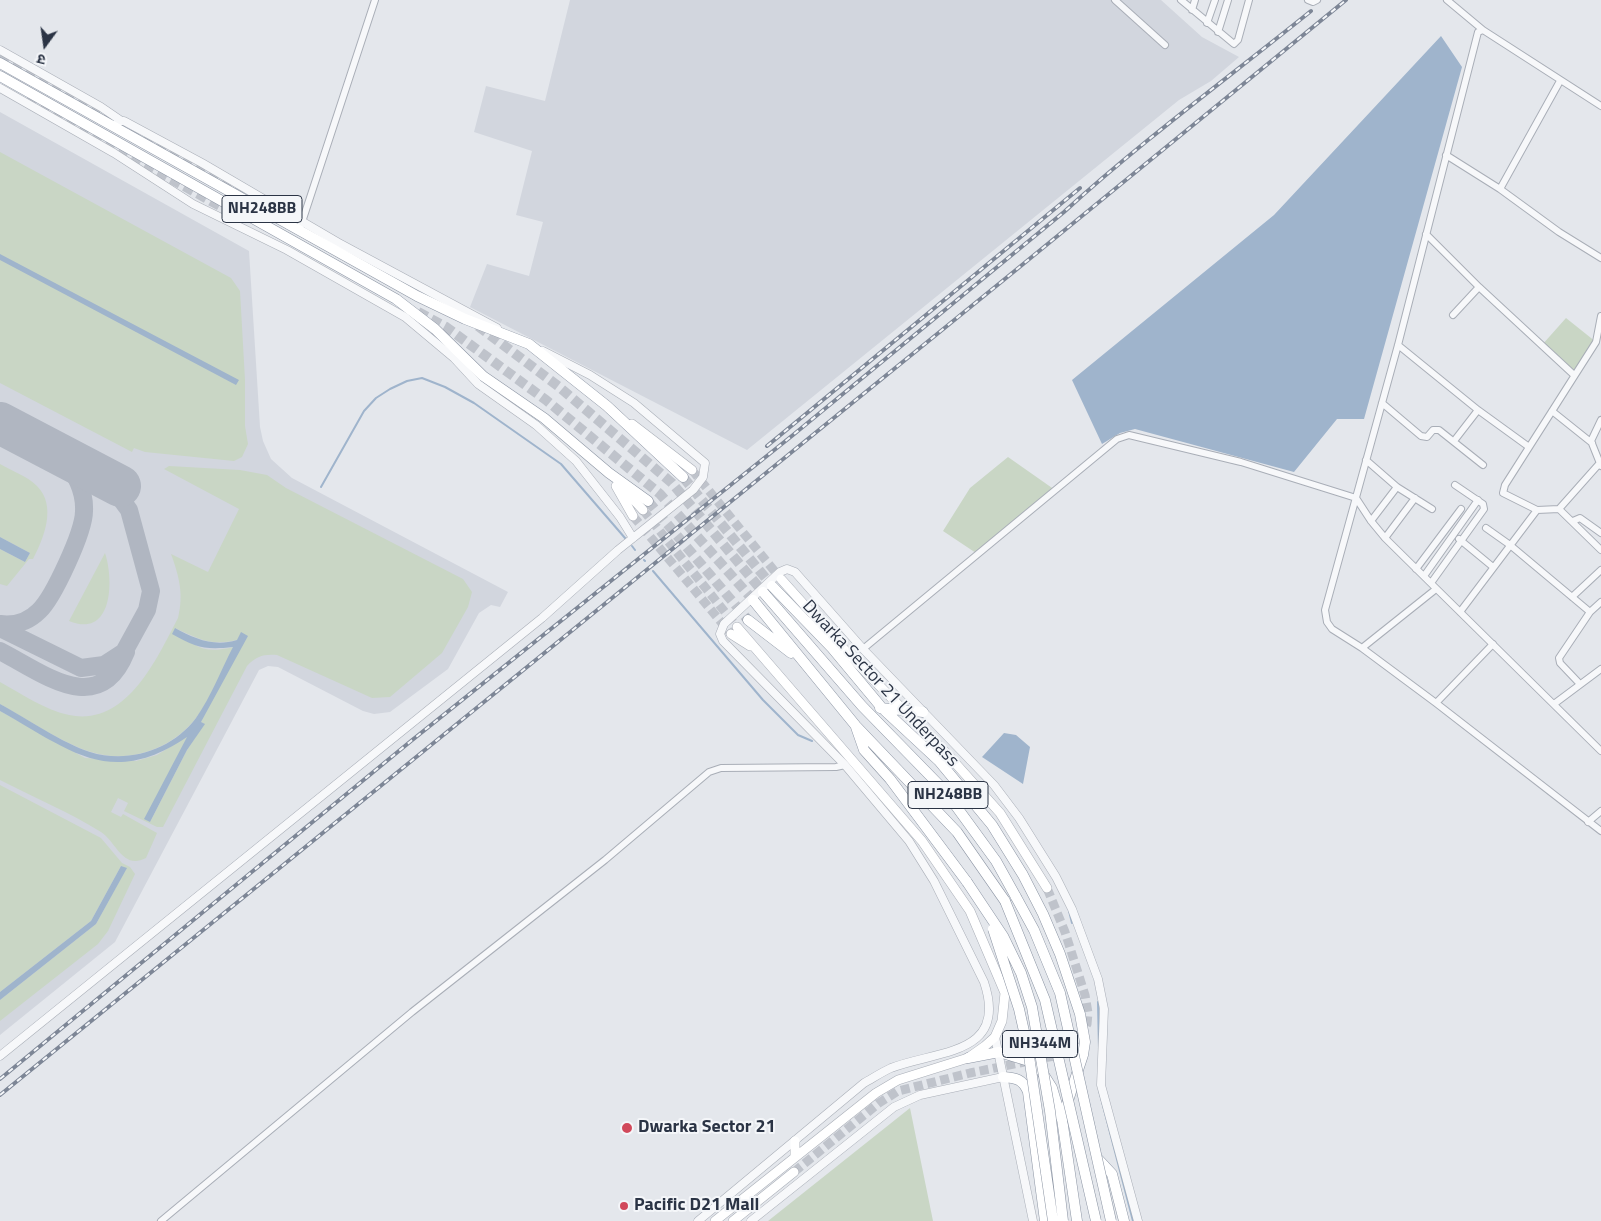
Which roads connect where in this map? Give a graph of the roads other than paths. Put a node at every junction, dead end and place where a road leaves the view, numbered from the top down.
1 (375, 0) edge
2 (1115, 0) edge
3 (1181, 0) edge
4 (1195, 0) edge
5 (1215, 0) edge
6 (1228, 0) edge
7 (1249, 0) edge
8 (1308, 0) edge
9 (1317, 0) edge
10 (1447, 0) edge
11 (1192, 10) junction
12 (1207, 23) junction
13 (1483, 30) junction
14 (1218, 32) junction
15 (1165, 45) dead end
16 (0, 50) edge
17 (0, 63) edge
18 (0, 76) edge
19 (1560, 81) junction
20 (0, 88) edge
21 (1601, 106) edge
22 (117, 124) junction
23 (1446, 155) junction
24 (1500, 189) junction
25 (301, 226) junction
26 (1426, 234) junction
27 (1601, 258) edge
28 (1479, 287) junction
29 (1453, 315) dead end
30 (1601, 316) edge
31 (1598, 343) edge
32 (529, 344) junction
33 (1398, 345) junction
34 (1574, 376) junction
35 (1382, 403) junction
36 (607, 406) junction
37 (1478, 410) junction
38 (1552, 411) junction
39 (1601, 420) edge
40 (1454, 441) junction
41 (1592, 443) junction
42 (1529, 447) junction
43 (1366, 460) junction
44 (1600, 465) edge
45 (1483, 466) dead end
46 (692, 470) tunnel mouth
47 (609, 473) junction
48 (682, 477) tunnel mouth
49 (1455, 484) dead end
50 (1397, 486) junction
51 (1356, 498) junction
52 (1415, 498) junction
53 (1478, 500) junction
54 (646, 505) tunnel mouth
55 (1461, 508) dead end
56 (1432, 509) dead end
57 (1558, 509) junction
58 (1537, 510) junction
59 (633, 516) tunnel mouth
60 (1371, 521) junction
61 (1573, 521) junction
62 (1486, 528) dead end
63 (1446, 529) junction
64 (1601, 533) edge
65 (1454, 534) junction
66 (633, 538) junction
67 (1385, 538) junction
68 (1461, 541) junction
69 (1510, 545) junction
70 (1601, 550) edge
71 (1493, 567) junction
72 (1416, 569) junction
73 (1601, 570) edge
74 (1424, 576) junction
75 (781, 579) tunnel mouth
76 (1430, 583) junction
77 (772, 586) tunnel mouth
78 (1436, 588) junction
79 (762, 592) tunnel mouth
80 (1572, 597) junction
81 (753, 600) tunnel mouth
82 (1601, 602) edge
83 (1460, 612) junction
84 (1590, 612) junction
85 (748, 620) tunnel mouth
86 (734, 631) tunnel mouth
87 (1493, 644) junction
88 (832, 648) junction
89 (1362, 648) junction
90 (863, 649) junction
91 (819, 654) junction
92 (806, 664) junction
93 (1601, 669) edge
94 (1579, 683) junction
95 (1436, 703) junction
96 (1554, 704) junction
97 (862, 706) junction
98 (882, 708) junction
99 (901, 710) junction
100 (923, 712) junction
101 (856, 726) junction
102 (843, 747) junction
103 (1601, 751) edge
104 (834, 753) junction
105 (846, 765) junction
106 (1601, 810) edge
107 (1588, 822) junction
108 (1601, 831) edge
109 (1047, 888) tunnel mouth
110 (986, 911) junction
111 (995, 1036) junction
112 (999, 1052) junction
113 (0, 1056) edge
114 (968, 1058) junction
115 (1003, 1077) junction
116 (1048, 1083) junction
117 (1031, 1088) junction
118 (1062, 1120) junction
119 (795, 1141) junction
120 (795, 1157) junction
121 (1098, 1159) junction
122 (794, 1172) tunnel mouth
123 (161, 1221) edge
124 (698, 1221) edge
125 (715, 1221) edge
126 (733, 1221) edge
127 (751, 1221) edge
128 (1033, 1221) edge
129 (1045, 1221) edge
130 (1053, 1221) edge
131 (1063, 1221) edge
132 (1077, 1221) edge
133 (1096, 1221) edge
134 (1111, 1221) edge
135 (1124, 1221) edge
136 (1138, 1221) edge

1 - 25 street
2 - 15 street
3 - 11 street
4 - 11 street
5 - 12 street
6 - 14 street
7 - 14 street
8 - 9 street
10 - 13 street
11 - 12 street
12 - 14 street
13 - 19 street
13 - 23 street
16 - 22 street
17 - 22 highway, NH248BB
18 - 47 highway, NH248BB
19 - 21 street
19 - 24 street
20 - 66 street
22 - 25 highway, NH248BB
23 - 24 street
23 - 26 street
24 - 27 street
25 - 32 highway, NH248BB
26 - 28 street
26 - 33 street
28 - 29 street
28 - 34 street
30 - 31 street
31 - 34 street
32 - 36 highway
32 - 66 street
33 - 35 street
33 - 37 street
34 - 38 street
35 - 40 street
35 - 43 street
36 - 46 main road
36 - 48 highway
37 - 40 street
37 - 42 street
38 - 41 street
38 - 42 street
39 - 41 street
40 - 45 street
41 - 44 street
42 - 58 street
43 - 50 street
43 - 51 street
44 - 57 street
47 - 54 highway
47 - 59 main road
49 - 53 street
50 - 52 street
50 - 60 street
51 - 60 street
51 - 89 street
51 - 90 street
52 - 56 street
52 - 67 street
53 - 65 street
53 - 68 street
55 - 63 street
57 - 58 street
57 - 61 street
58 - 69 street
60 - 67 street
61 - 64 street
61 - 70 street
62 - 69 street
63 - 65 street
63 - 72 street
65 - 68 street
65 - 74 street
66 - 113 street
67 - 72 street
68 - 71 street
68 - 76 street
69 - 71 street
69 - 80 street
71 - 83 street
72 - 74 street
73 - 80 street
74 - 76 street
75 - 99 main road, Dwarka Sector 21 Underpass
76 - 78 street
77 - 88 highway
78 - 83 street
78 - 89 street
79 - 91 highway, NH248BB
80 - 84 street
81 - 92 highway, NH248BB
82 - 84 street
83 - 87 street
84 - 94 street
85 - 92 highway
86 - 102 main road
87 - 95 street
87 - 96 street
88 - 91 highway
88 - 98 highway
89 - 95 street
90 - 100 street
90 - 104 street
91 - 97 highway, NH248BB
92 - 101 highway, NH248BB
93 - 94 street
94 - 96 street
95 - 107 street
96 - 103 street
97 - 98 highway
97 - 121 highway, NH248BB, bridge
98 - 99 highway
98 - 118 highway
99 - 100 highway
99 - 109 main road, Dwarka Sector 21 Underpass
100 - 136 street
101 - 110 highway, NH344M, bridge
101 - 133 highway, NH248BB, bridge
102 - 104 street
102 - 111 main road
104 - 105 street
105 - 119 street
105 - 123 street
106 - 107 street
107 - 108 street
110 - 116 highway, NH344M, bridge
110 - 117 highway, bridge
111 - 112 street
111 - 114 main road
112 - 114 highway
112 - 115 street
112 - 116 highway
114 - 120 main road
115 - 117 highway
115 - 127 street
115 - 128 street
116 - 117 highway
116 - 118 highway
116 - 131 highway, NH344M, bridge
117 - 129 highway
117 - 130 highway, bridge
118 - 132 highway
119 - 120 main road
119 - 124 street
120 - 125 main road
121 - 134 highway, NH248BB, bridge
121 - 135 highway
122 - 126 main road

